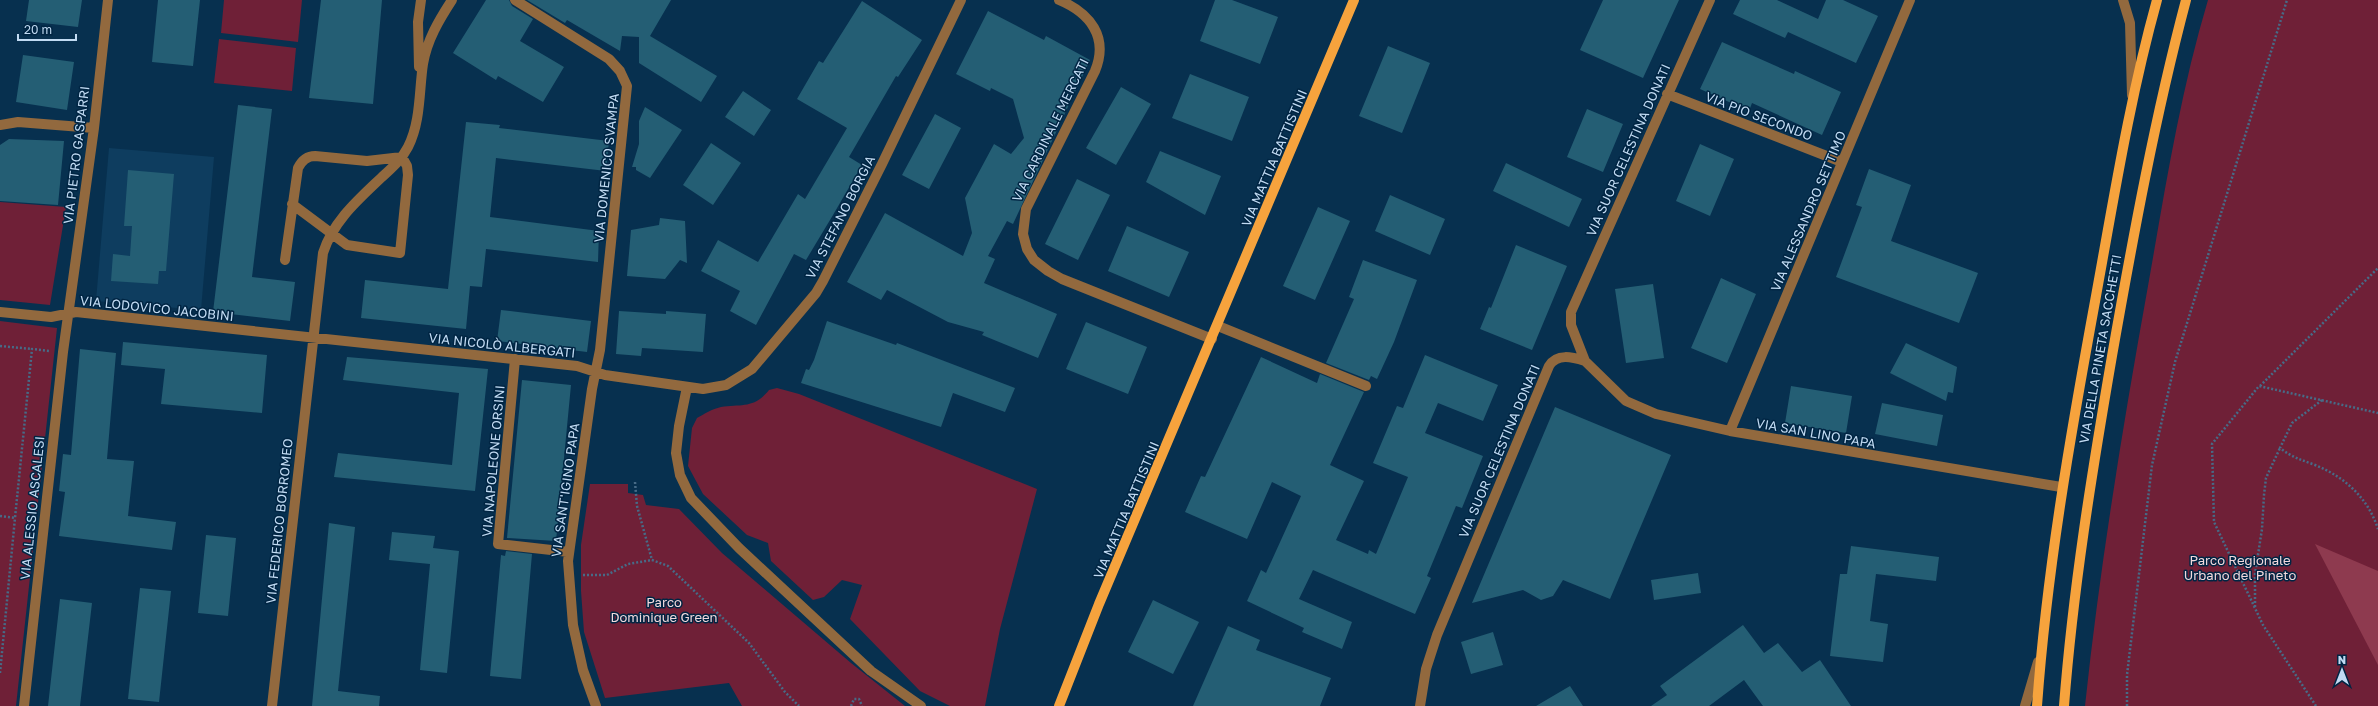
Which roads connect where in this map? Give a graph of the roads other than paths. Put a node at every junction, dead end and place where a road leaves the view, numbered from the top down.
1 (108, 0) edge
2 (422, 0) edge
3 (452, 0) edge
4 (515, 0) edge
5 (961, 0) edge
6 (1059, 0) edge
7 (1354, 0) edge
8 (1710, 0) edge
9 (1910, 0) edge
10 (2123, 0) edge
11 (2157, 0) edge
12 (2186, 0) edge
13 (421, 83) junction
14 (1667, 94) junction
15 (2132, 98) junction
16 (0, 125) edge
17 (94, 128) junction
18 (402, 157) junction
19 (1842, 162) junction
20 (292, 204) junction
21 (331, 233) junction
22 (284, 260) dead end
23 (0, 312) edge
24 (68, 313) junction
25 (1218, 326) junction
26 (312, 338) junction
27 (1212, 339) junction
28 (515, 359) junction
29 (1585, 360) junction
30 (595, 371) junction
31 (1366, 386) dead end
32 (687, 387) junction
33 (1730, 431) junction
34 (2062, 487) junction
35 (569, 552) junction
36 (2041, 654) junction
37 (24, 706) edge
38 (272, 706) edge
39 (596, 706) edge
40 (921, 706) edge
41 (1059, 706) edge
42 (1420, 706) edge
43 (2025, 706) edge
44 (2037, 706) edge
45 (2064, 706) edge

1 - 17 street, VIA PIETRO GASPARRI
2 - 13 street
3 - 13 street
4 - 30 street, VIA DOMENICO SVAMPA
5 - 32 street, VIA STEFANO BORGIA
6 - 27 street, VIA CARDINALE MERCATI
7 - 25 main road, VIA MATTIA BATTISTINI
8 - 14 street, VIA SUOR CELESTINA DONATI
9 - 19 street, VIA ALESSANDRO SETTIMO
10 - 15 street
11 - 15 main road, VIA DELLA PINETA SACCHETTI
12 - 45 main road, VIA DELLA PINETA SACCHETTI
13 - 18 street
14 - 19 street, VIA PIO SECONDO
14 - 29 street, VIA SUOR CELESTINA DONATI
15 - 34 main road, VIA DELLA PINETA SACCHETTI
16 - 17 street
17 - 24 street, VIA PIETRO GASPARRI
18 - 20 street
18 - 21 street, VIA FEDERICO BORROMEO
18 - 21 street
19 - 33 street, VIA ALESSANDRO SETTIMO
20 - 21 street
20 - 22 street
21 - 26 street, VIA FEDERICO BORROMEO
23 - 24 street, VIA LODOVICO JACOBINI
24 - 26 street, VIA LODOVICO JACOBINI
24 - 37 street, VIA ALESSIO ASCALESI
25 - 27 main road, VIA MATTIA BATTISTINI
25 - 31 street
26 - 28 street, VIA NICOLÒ ALBERGATI
26 - 38 street, VIA FEDERICO BORROMEO
27 - 41 main road, VIA MATTIA BATTISTINI
28 - 30 street, VIA NICOLÒ ALBERGATI
28 - 35 street, VIA NAPOLEONE ORSINI
29 - 33 street, VIA SAN LINO PAPA
29 - 42 street, VIA SUOR CELESTINA DONATI
30 - 32 street, VIA NICOLÒ ALBERGATI
30 - 35 street, VIA SANT'IGINO PAPA
32 - 40 street
33 - 34 street, VIA SAN LINO PAPA
34 - 36 main road, VIA DELLA PINETA SACCHETTI
35 - 39 street, VIA SANT'IGINO PAPA
36 - 43 street, VIA DELLA PINETA SACCHETTI
36 - 44 main road, VIA DELLA PINETA SACCHETTI

